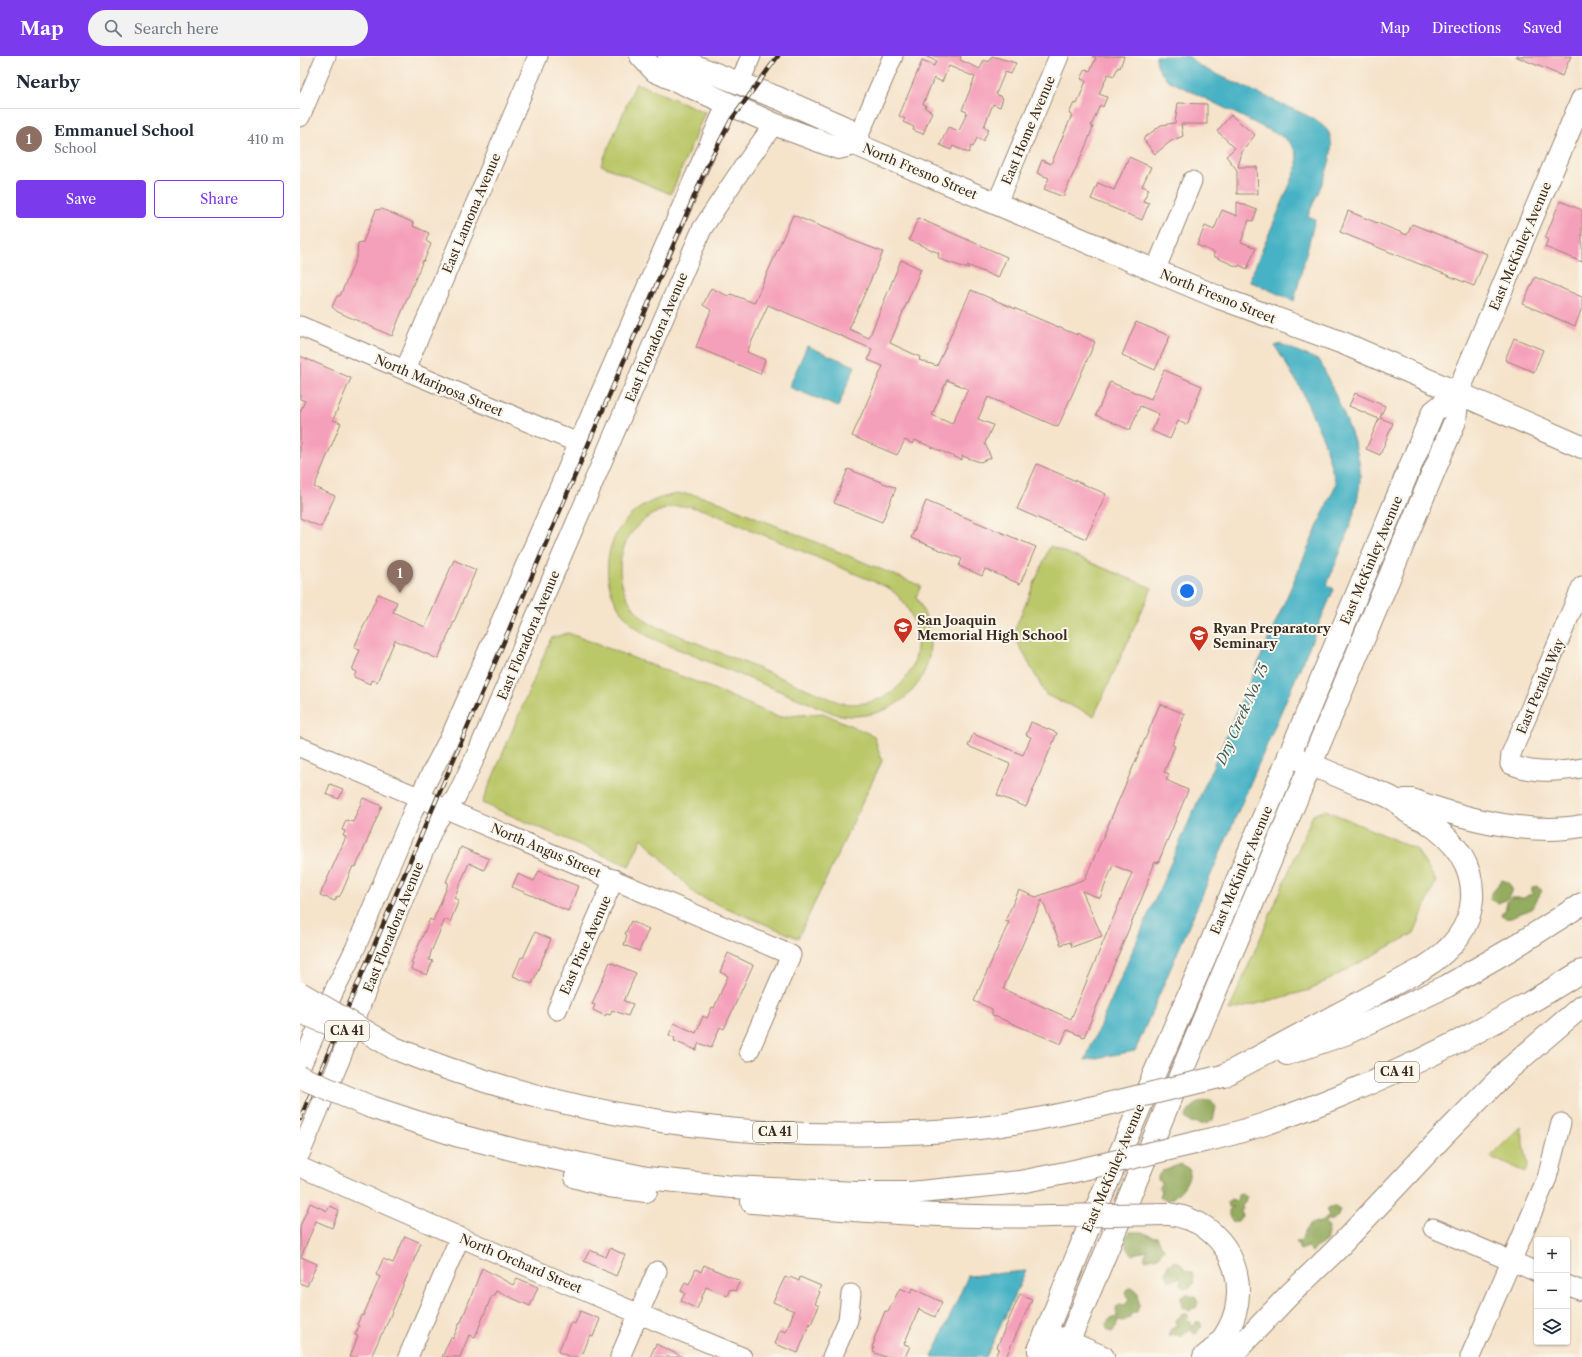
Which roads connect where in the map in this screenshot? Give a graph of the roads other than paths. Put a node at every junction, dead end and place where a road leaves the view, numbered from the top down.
1 (326, 56) edge
2 (538, 56) edge
3 (642, 56) edge
4 (669, 56) edge
5 (751, 56) edge
6 (894, 56) edge
7 (1058, 56) edge
8 (739, 84) junction
9 (1582, 100) edge
10 (728, 103) junction
11 (300, 117) edge
12 (774, 124) junction
13 (851, 136) junction
14 (1192, 181) dead end
15 (997, 203) junction
16 (1155, 271) junction
17 (300, 326) edge
18 (404, 370) junction
19 (1458, 392) junction
20 (578, 443) junction
21 (1582, 447) edge
22 (1582, 586) edge
23 (300, 747) edge
24 (1289, 755) junction
25 (1312, 764) junction
26 (1582, 768) edge
27 (419, 797) junction
28 (1394, 799) junction
29 (447, 808) junction
30 (1582, 826) edge
31 (614, 879) junction
32 (1582, 904) edge
33 (1582, 971) edge
34 (300, 992) edge
35 (1582, 1006) edge
36 (557, 1010) dead end
37 (300, 1012) edge
38 (394, 1048) junction
39 (749, 1051) dead end
40 (300, 1068) edge
41 (1223, 1076) junction
42 (300, 1077) edge
43 (1561, 1122) dead end
44 (456, 1135) junction
45 (300, 1154) edge
46 (300, 1168) edge
47 (1433, 1228) dead end
48 (460, 1237) junction
49 (1511, 1261) junction
50 (657, 1271) dead end
51 (1534, 1271) edge
52 (1570, 1286) edge
53 (1582, 1291) edge
54 (851, 1294) dead end
55 (639, 1313) junction
56 (1051, 1349) edge
57 (408, 1357) edge
58 (620, 1357) edge
59 (742, 1357) edge
60 (832, 1357) edge
61 (1103, 1357) edge
62 (1204, 1357) edge
63 (1230, 1357) edge
64 (1470, 1357) edge

1 - 11 street
2 - 18 street, East Lamona Avenue
3 - 10 main road, North Fresno Street
4 - 8 main road, North Fresno Street
5 - 8 street
6 - 13 street
7 - 15 street, East Home Avenue
8 - 13 main road, North Fresno Street
9 - 19 main road, East McKinley Avenue
10 - 12 main road, North Fresno Street
10 - 13 main road
10 - 20 street, East Floradora Avenue
12 - 13 main road, North Fresno Street
12 - 29 street, East Floradora Avenue
13 - 15 main road, North Fresno Street
14 - 16 street
15 - 16 main road, North Fresno Street
16 - 19 main road, North Fresno Street
17 - 18 street, North Mariposa Street
18 - 20 street, North Mariposa Street
19 - 21 main road, North Fresno Street
19 - 24 main road, East McKinley Avenue
19 - 25 main road, East McKinley Avenue
20 - 27 street, East Floradora Avenue
22 - 26 street, East Peralta Way
23 - 27 street, North Angus Street
24 - 25 main road
24 - 56 main road, East McKinley Avenue
25 - 28 main road
25 - 56 main road, East McKinley Avenue
27 - 29 street, North Angus Street
27 - 40 street, East Floradora Avenue
28 - 30 main road
28 - 41 main road
29 - 31 street, North Angus Street
29 - 45 street, East Floradora Avenue
31 - 36 street, East Pine Avenue
31 - 39 street, North Angus Street
32 - 41 main road, CA 41
33 - 44 main road, CA 41, bridge
34 - 38 main road, bridge
35 - 63 main road
37 - 38 main road, CA 41, bridge
38 - 41 main road, CA 41, bridge
42 - 44 main road, CA 41, bridge
43 - 49 street
44 - 62 main road, bridge
46 - 48 street, North Orchard Street
47 - 49 street
48 - 55 street, North Orchard Street
48 - 57 street
49 - 51 street
49 - 64 street
50 - 55 street
52 - 53 street
54 - 60 street
55 - 58 street
55 - 59 street, North Orchard Street
56 - 61 main road

